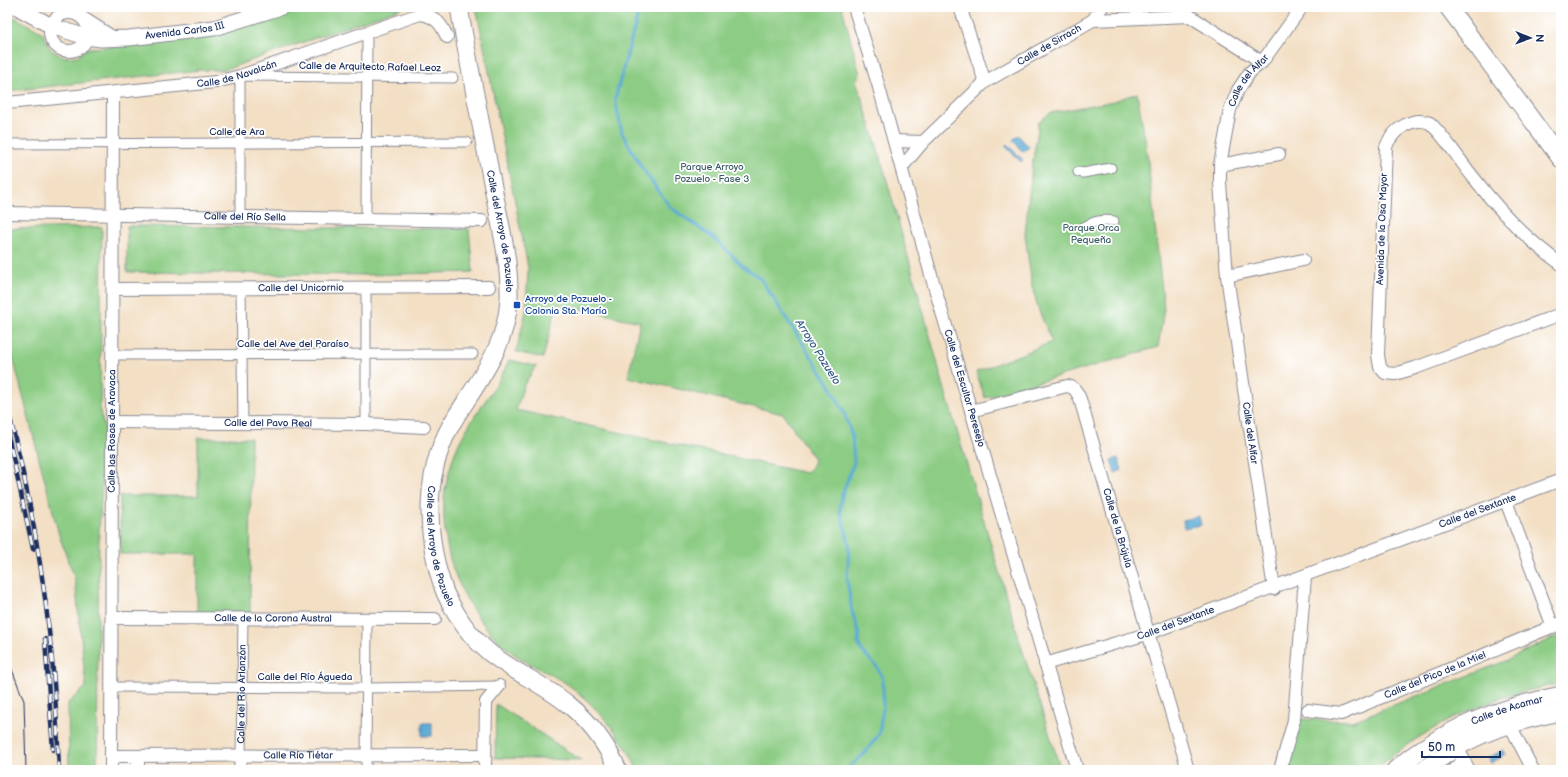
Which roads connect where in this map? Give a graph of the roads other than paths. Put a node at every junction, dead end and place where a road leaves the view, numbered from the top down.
1 (17, 7) edge
2 (64, 7) edge
3 (281, 7) edge
4 (459, 7) edge
5 (854, 7) edge
6 (960, 7) edge
7 (1102, 7) edge
8 (1302, 7) edge
9 (1448, 7) edge
10 (1193, 12) edge
11 (80, 16) junction
12 (1092, 20) junction
13 (51, 26) junction
14 (367, 32) junction
15 (86, 37) junction
16 (447, 37) dead end
17 (114, 38) junction
18 (1262, 62) junction
19 (240, 76) junction
20 (368, 78) junction
21 (453, 78) dead end
22 (986, 82) junction
23 (113, 93) junction
24 (7, 103) edge
25 (894, 141) junction
26 (466, 142) dead end
27 (923, 142) junction
28 (240, 143) junction
29 (367, 143) junction
30 (7, 144) edge
31 (113, 144) junction
32 (1279, 154) dead end
33 (1561, 159) edge
34 (1220, 165) junction
35 (902, 167) junction
36 (1111, 168) dead end
37 (1078, 172) dead end
38 (7, 213) edge
39 (113, 215) junction
40 (240, 217) junction
41 (366, 219) junction
42 (482, 221) dead end
43 (1114, 221) dead end
44 (1082, 228) dead end
45 (1303, 260) dead end
46 (1561, 264) edge
47 (1227, 276) junction
48 (366, 287) junction
49 (489, 287) dead end
50 (241, 288) junction
51 (113, 289) junction
52 (1561, 314) edge
53 (473, 354) dead end
54 (112, 355) junction
55 (366, 355) junction
56 (242, 356) junction
57 (971, 411) junction
58 (112, 422) junction
59 (242, 424) junction
60 (366, 424) junction
61 (424, 427) dead end
62 (1561, 480) edge
63 (1506, 500) junction
64 (1305, 576) junction
65 (1274, 588) junction
66 (243, 617) junction
67 (112, 618) junction
68 (367, 618) junction
69 (435, 618) dead end
70 (1557, 625) edge
71 (1147, 634) junction
72 (1045, 664) junction
73 (499, 686) joint
74 (111, 687) junction
75 (242, 688) junction
76 (367, 688) junction
77 (1561, 695) edge
78 (1308, 710) dead end
79 (1561, 712) edge
80 (1510, 725) junction
81 (485, 755) junction
82 (111, 756) junction
83 (138, 756) junction
84 (240, 756) junction
85 (367, 756) junction
86 (1463, 759) edge
87 (111, 770) edge
88 (138, 770) edge
89 (240, 770) edge
90 (366, 770) edge
91 (485, 770) edge
92 (618, 770) edge
93 (1077, 770) edge
94 (1188, 770) edge
95 (1280, 770) edge
96 (1394, 770) edge
97 (1422, 770) edge
98 (1453, 770) edge
99 (1533, 770) edge

1 - 13 street, Avenida Carlos III
2 - 11 street
3 - 17 street, Avenida Carlos III
4 - 92 main road, Calle del Arroyo de Pozuelo
5 - 25 street, Calle del Escultor Peresejo
6 - 22 street
7 - 12 street
8 - 18 street, Calle del Alfar
9 - 33 main road
10 - 12 street, Calle de Sirrach
10 - 18 street, Calle de Sirrach
11 - 13 street
11 - 15 street
11 - 17 street
12 - 22 street, Calle de Sirrach
13 - 15 street, Avenida Carlos III
14 - 16 street, Calle de Navalcán
14 - 19 street, Calle de Navalcán
14 - 20 street
15 - 17 street, Avenida Carlos III
18 - 34 street, Calle del Alfar
19 - 20 street, Calle de Arquitecto Rafael Leoz
19 - 23 street, Calle de Navalcán
19 - 28 street
20 - 21 street, Calle de Arquitecto Rafael Leoz
20 - 29 street
22 - 27 street, Calle de Sirrach
23 - 24 street, Calle de Navalcán
23 - 31 street, Calle las Rosas de Aravaca
25 - 27 street
25 - 35 street, Calle del Escultor Peresejo
26 - 29 street, Calle de Ara
27 - 35 street, Calle de Sirrach
28 - 29 street, Calle de Ara
28 - 31 street, Calle de Ara
28 - 40 street
29 - 41 street
30 - 31 street, Calle de Ara
31 - 39 street, Calle las Rosas de Aravaca
32 - 34 street
34 - 47 street, Calle del Alfar
35 - 57 street, Calle del Escultor Peresejo
36 - 37 street
38 - 39 street, Calle del Río Sella
39 - 40 street, Calle del Río Sella
39 - 51 street, Calle las Rosas de Aravaca
40 - 41 street, Calle del Río Sella
41 - 42 street, Calle del Río Sella
43 - 44 street
45 - 47 street
46 - 52 street, Avenida de la Osa Mayor
47 - 65 street, Calle del Alfar
48 - 49 street, Calle del Unicornio
48 - 50 street, Calle del Unicornio
48 - 55 street
50 - 51 street, Calle del Unicornio
50 - 56 street
51 - 54 street, Calle las Rosas de Aravaca
53 - 55 street, Calle del Ave del Paraíso
54 - 56 street, Calle del Ave del Paraíso
54 - 58 street, Calle las Rosas de Aravaca
55 - 56 street, Calle del Ave del Paraíso
55 - 60 street
56 - 59 street
57 - 71 street, Calle de la Brújula
57 - 72 street, Calle del Escultor Peresejo
58 - 59 street, Calle del Pavo Real
58 - 67 street, Calle las Rosas de Aravaca
59 - 60 street, Calle del Pavo Real
60 - 61 street, Calle del Pavo Real
62 - 63 street, Calle del Sextante
63 - 64 street, Calle del Sextante
63 - 70 street
64 - 65 street, Calle del Sextante
64 - 95 street
65 - 71 street, Calle del Sextante
66 - 67 street, Calle de la Corona Austral
66 - 68 street, Calle de la Corona Austral
66 - 75 street, Calle del Río Arlanzón
67 - 74 street, Calle las Rosas de Aravaca
68 - 69 street, Calle de la Corona Austral
68 - 76 street
70 - 78 street, Calle del Pico de la Miel
71 - 72 street, Calle del Sextante
71 - 94 street, Calle de la Brújula
72 - 93 street, Calle del Escultor Peresejo
73 - 76 street, Calle del Río Águeda
73 - 81 street
74 - 75 street, Calle del Río Águeda
74 - 82 street, Calle las Rosas de Aravaca
75 - 76 street, Calle del Río Águeda
75 - 84 street, Calle del Río Arlanzón
76 - 85 street
77 - 96 main road, Calle de Acamar
79 - 80 main road, Calle de Acamar
80 - 86 main road, Calle de Acamar
80 - 99 street
81 - 85 street, Calle Río Tiétar
81 - 91 street
82 - 83 street, Calle Río Tiétar
82 - 87 street, Calle las Rosas de Aravaca
83 - 84 street, Calle Río Tiétar
83 - 88 street
84 - 85 street, Calle Río Tiétar
84 - 89 street, Calle del Río Arlanzón
85 - 90 street
86 - 97 main road, Calle de Acamar
86 - 98 street, Calle de Acamar

